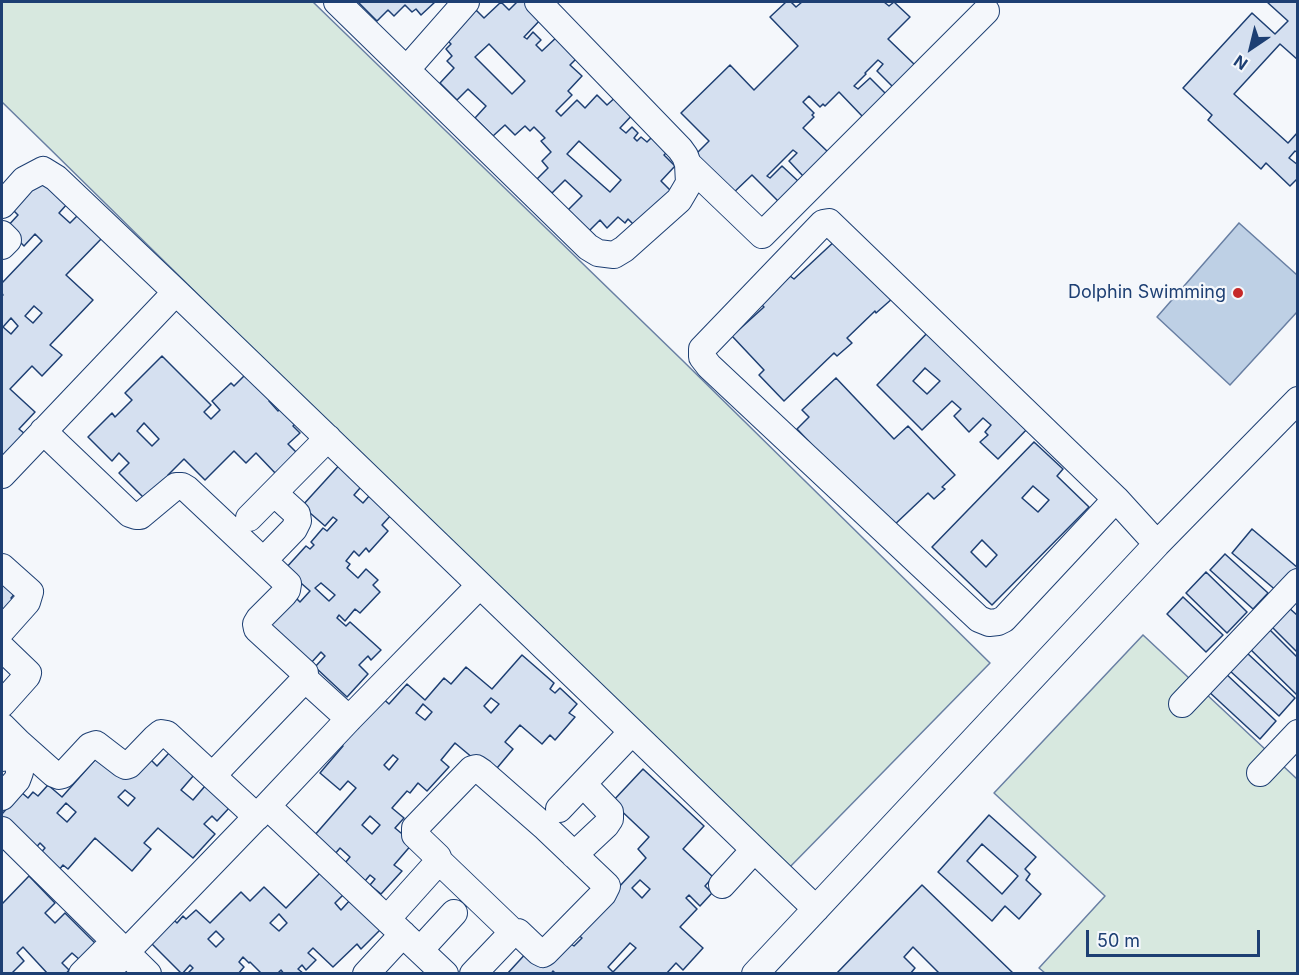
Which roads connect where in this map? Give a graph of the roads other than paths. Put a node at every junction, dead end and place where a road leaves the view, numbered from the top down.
1 (337, 2) edge
2 (466, 2) edge
3 (538, 2) edge
4 (986, 10) dead end
5 (407, 69) junction
6 (688, 164) junction
7 (2, 205) edge
8 (2, 234) edge
9 (2, 246) edge
10 (176, 292) junction
11 (1298, 400) edge
12 (43, 431) junction
13 (328, 438) junction
14 (2, 475) edge
15 (274, 493) junction
16 (1116, 499) junction
17 (249, 518) dead end
18 (1157, 544) junction
19 (264, 560) junction
20 (2, 567) edge
21 (1298, 582) edge
22 (480, 585) junction
23 (2, 630) edge
24 (2, 648) edge
25 (305, 679) junction
26 (2, 704) edge
27 (1182, 704) dead end
28 (349, 719) junction
29 (2, 726) edge
30 (632, 732) junction
31 (1298, 733) edge
32 (14, 756) edge
33 (1260, 773) dead end
34 (213, 775) junction
35 (583, 784) junction
36 (2, 797) edge
37 (559, 809) dead end
38 (262, 811) junction
39 (2, 830) edge
40 (754, 850) junction
41 (574, 855) junction
42 (439, 861) junction
43 (722, 885) dead end
44 (816, 909) junction
45 (454, 913) dead end
46 (513, 932) junction
47 (120, 947) junction
48 (420, 953) edge
49 (82, 974) edge
50 (105, 974) edge
51 (148, 974) edge
52 (366, 974) edge
53 (473, 974) edge
54 (755, 974) edge

1 - 5 street
2 - 5 street
3 - 6 street
4 - 6 street
5 - 6 street
7 - 10 street
8 - 9 street
10 - 12 street
10 - 13 street
11 - 18 street
12 - 14 street
12 - 19 street
13 - 15 street
13 - 22 street
15 - 17 street
15 - 19 street
16 - 16 street
16 - 18 street
18 - 44 street
19 - 25 street
20 - 23 street
21 - 27 street
22 - 28 street
22 - 30 street
24 - 26 street
25 - 28 street
25 - 34 street
28 - 38 street
29 - 32 street
30 - 35 street
30 - 40 street
31 - 33 street
32 - 34 street
32 - 36 street
34 - 38 street
35 - 37 street
35 - 41 street
38 - 47 street
38 - 48 street
39 - 47 street
40 - 43 street
40 - 44 street
41 - 42 street
41 - 46 street
42 - 46 street
42 - 48 street
44 - 54 street
45 - 48 street
46 - 53 street
47 - 49 street
47 - 50 street
47 - 51 street
48 - 52 street

